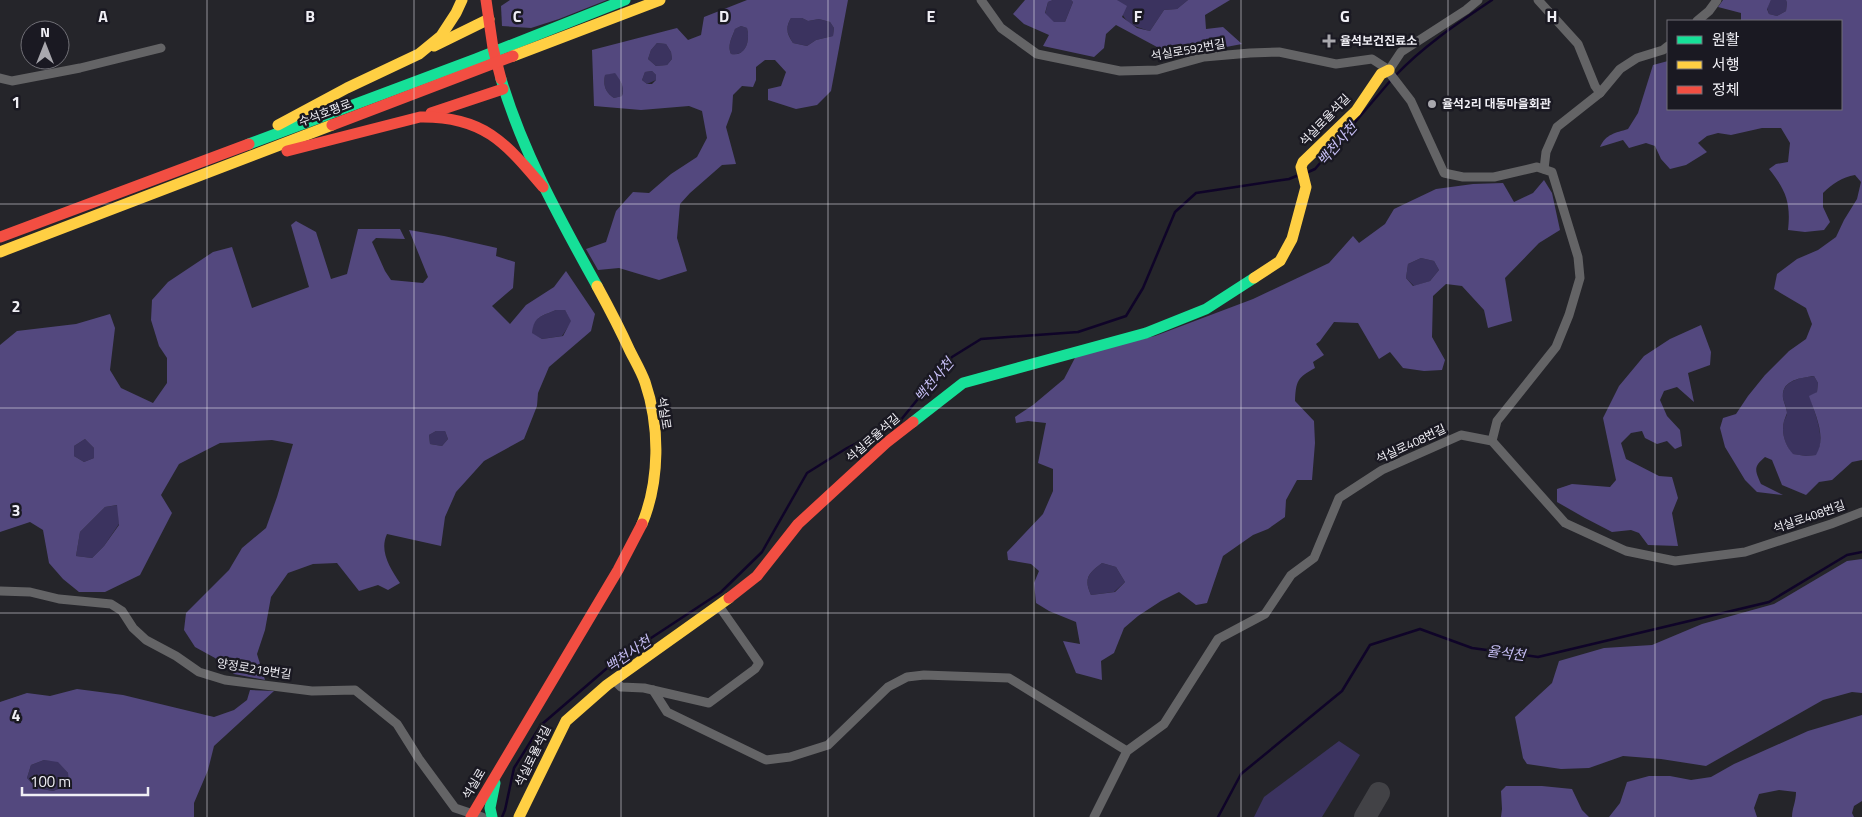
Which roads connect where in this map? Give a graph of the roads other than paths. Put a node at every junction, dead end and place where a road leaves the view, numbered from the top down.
1 (462, 0) edge
2 (486, 0) edge
3 (625, 0) edge
4 (660, 0) edge
5 (981, 0) edge
6 (1478, 0) edge
7 (1538, 0) edge
8 (1717, 0) edge
9 (489, 19) junction
10 (1698, 20) edge
11 (1667, 47) edge
12 (162, 48) dead end
13 (513, 50) junction
14 (419, 54) junction
15 (1390, 73) junction
16 (0, 78) edge
17 (503, 89) junction
18 (1600, 93) junction
19 (420, 117) junction
20 (226, 159) junction
21 (1544, 169) junction
22 (543, 187) junction
23 (0, 238) edge
24 (0, 252) edge
25 (1492, 441) junction
26 (1862, 512) edge
27 (0, 591) edge
28 (719, 606) junction
29 (614, 680) junction
30 (654, 690) junction
31 (1127, 750) junction
32 (497, 772) junction
33 (475, 816) edge
34 (492, 817) edge
35 (519, 817) edge
36 (1094, 817) edge

1 - 14 main road
2 - 9 main road, 석실로
3 - 13 main road, 수석호평로
4 - 13 main road, 수석호평로
5 - 15 street, 석실로592번길
6 - 15 street
7 - 18 street
8 - 10 street
9 - 14 main road
9 - 17 main road, 석실로
11 - 18 street
12 - 16 street
13 - 20 main road, 수석호평로
14 - 20 main road
15 - 21 street
15 - 28 main road, 석실로율석길
17 - 19 main road
17 - 22 main road, 석실로
18 - 21 street
19 - 20 main road
19 - 22 main road
20 - 23 main road, 수석호평로
20 - 24 main road, 수석호평로
21 - 25 street
22 - 32 main road, 석실로
25 - 26 street, 석실로408번길
25 - 31 street, 석실로408번길
27 - 33 street, 양정로219번길
28 - 29 main road, 석실로율석길
28 - 30 street
29 - 30 street
29 - 35 main road, 석실로율석길
30 - 31 street
31 - 36 street, 석실로408번길
32 - 33 main road, 석실로
32 - 34 main road

